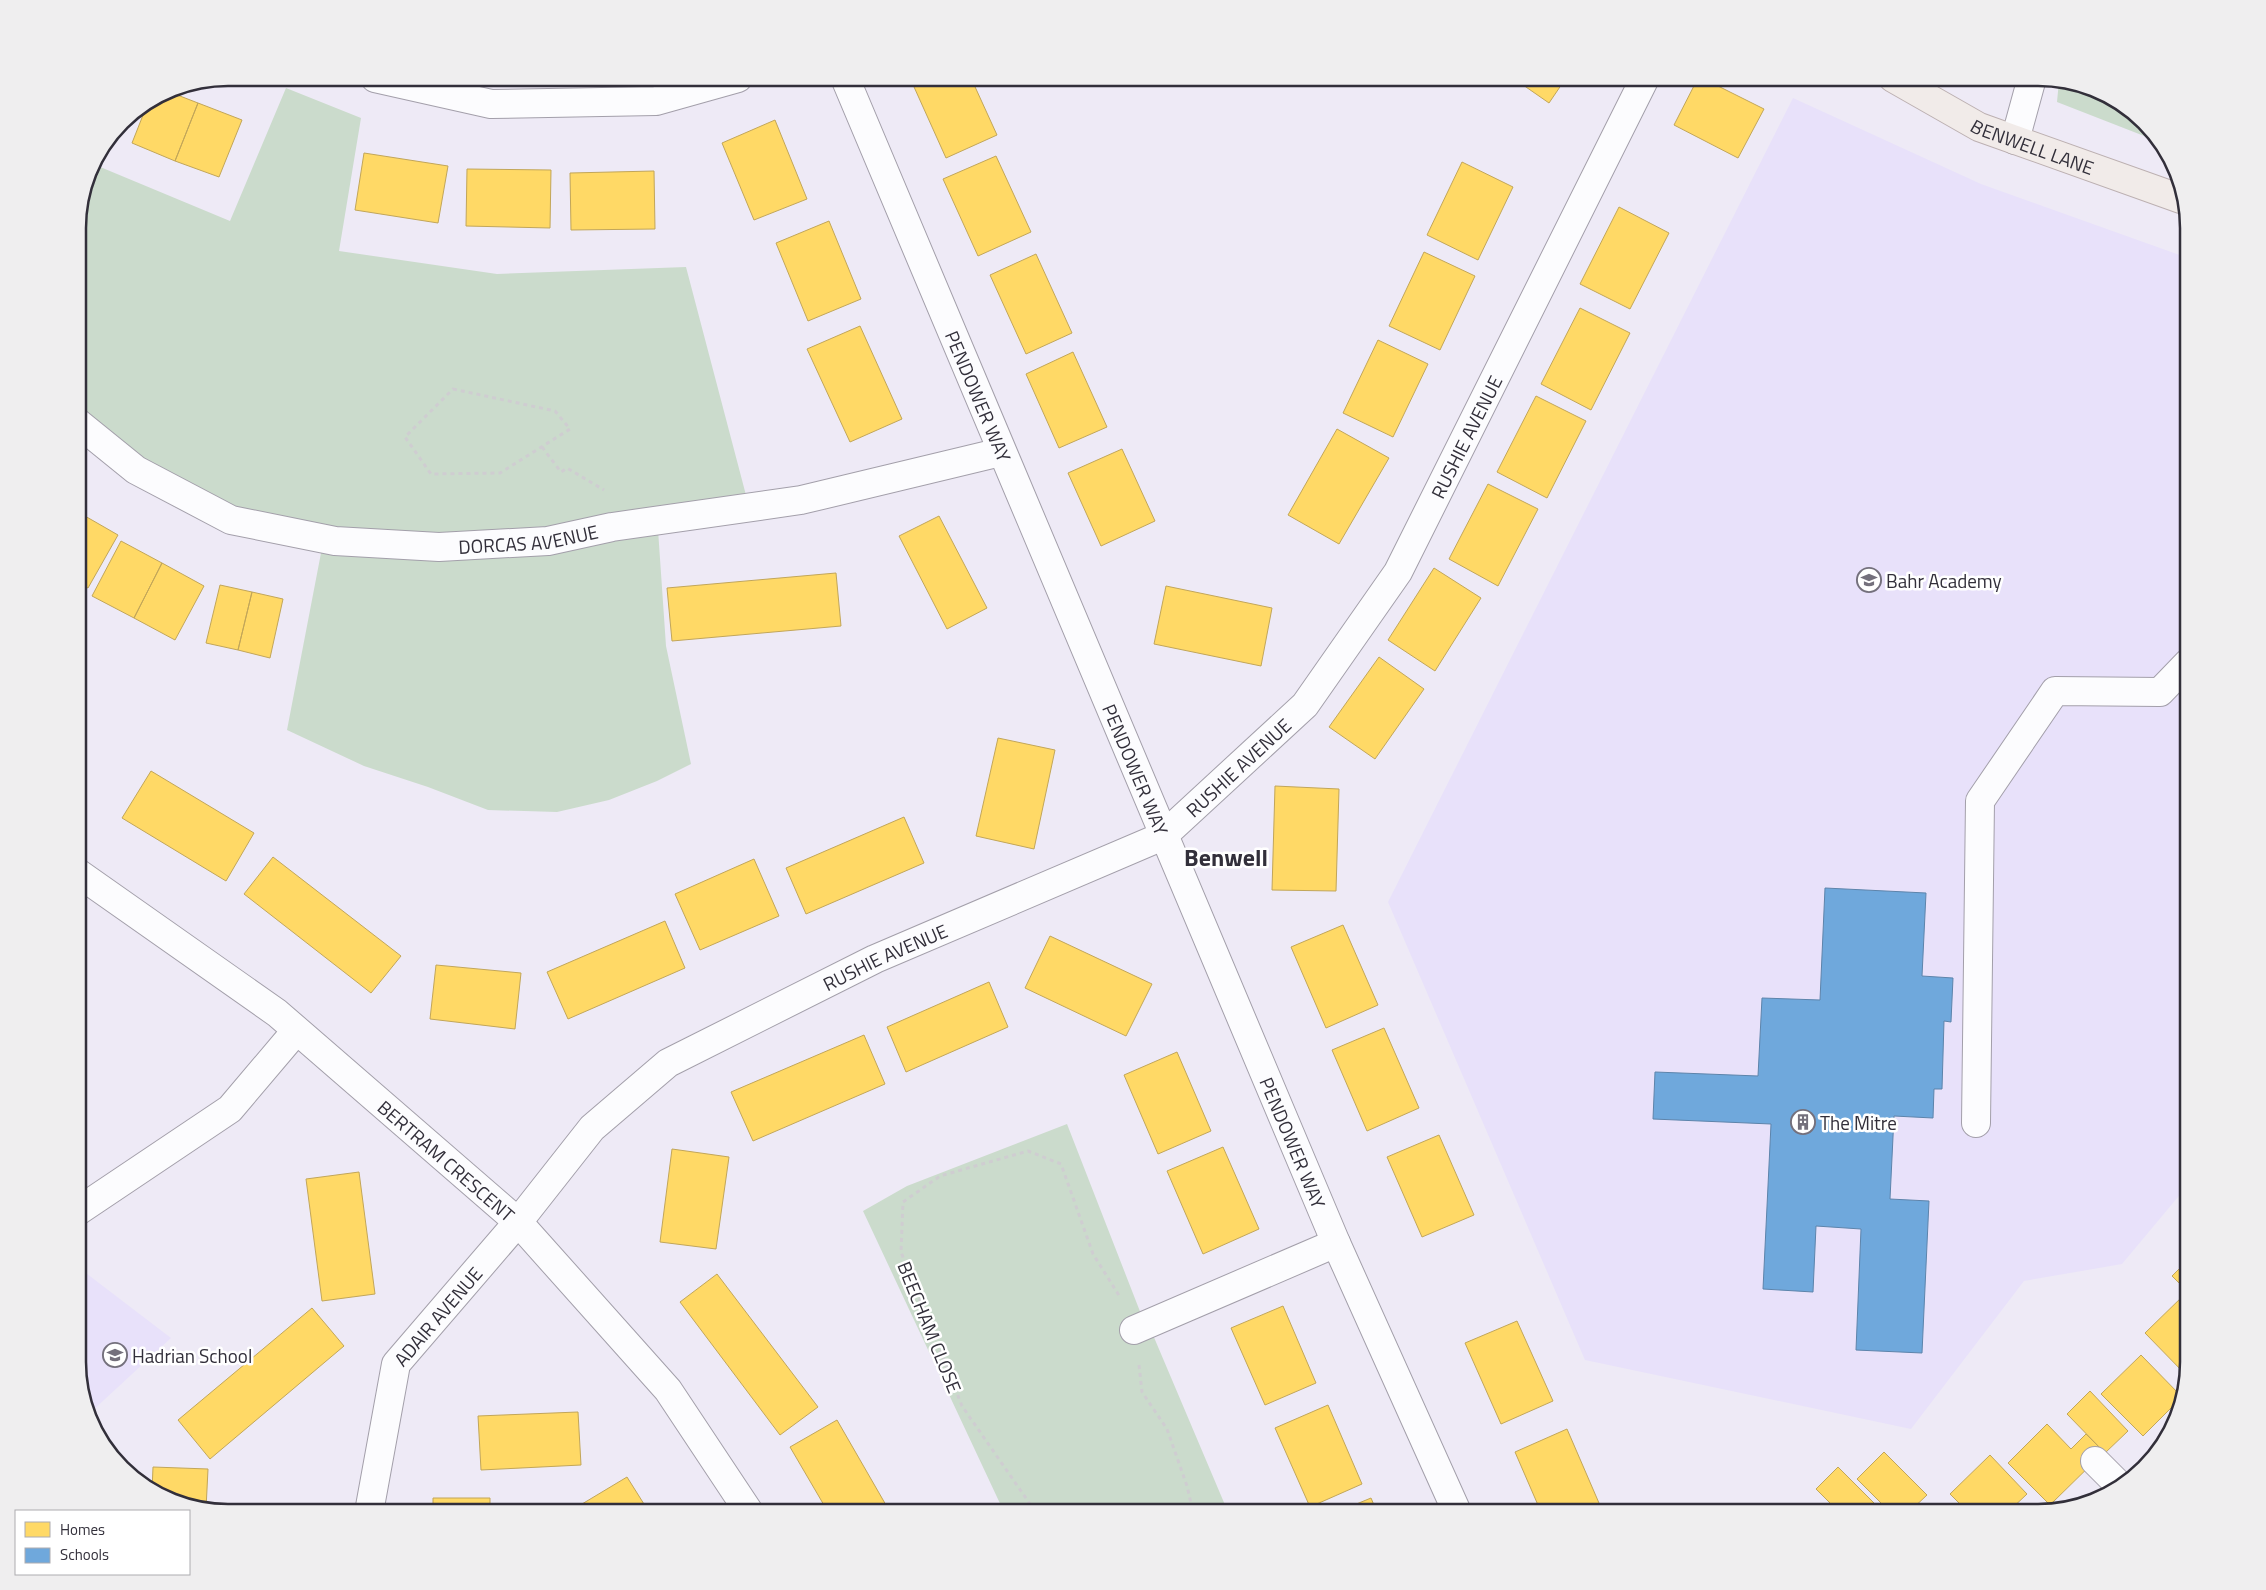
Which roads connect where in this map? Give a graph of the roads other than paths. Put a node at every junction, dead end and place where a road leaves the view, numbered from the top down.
1 (411, 86) edge
2 (709, 86) edge
3 (847, 86) edge
4 (1641, 86) edge
5 (1908, 86) edge
6 (2030, 86) edge
7 (2015, 140) junction
8 (2176, 197) edge
9 (87, 430) edge
10 (1001, 452) junction
11 (2180, 671) edge
12 (1163, 836) junction
13 (87, 879) edge
14 (296, 1030) junction
15 (1976, 1123) dead end
16 (87, 1205) edge
17 (518, 1222) junction
18 (1336, 1243) junction
19 (1134, 1330) road end
20 (2095, 1460) dead end
21 (2115, 1481) edge
22 (370, 1504) edge
23 (744, 1504) edge
24 (1453, 1504) edge

1 - 2 street
3 - 10 street, PENDOWER WAY
4 - 12 street, RUSHIE AVENUE
5 - 7 main road, BENWELL LANE
6 - 7 street
7 - 8 main road, BENWELL LANE
9 - 10 street, DORCAS AVENUE
10 - 12 street, PENDOWER WAY
11 - 15 street
12 - 17 street, RUSHIE AVENUE
12 - 18 street, PENDOWER WAY
13 - 14 street, BERTRAM CRESCENT
14 - 16 street
14 - 17 street, BERTRAM CRESCENT
17 - 22 street, ADAIR AVENUE
17 - 23 street, BERTRAM CRESCENT
18 - 19 street
18 - 24 street, PENDOWER WAY
20 - 21 street

